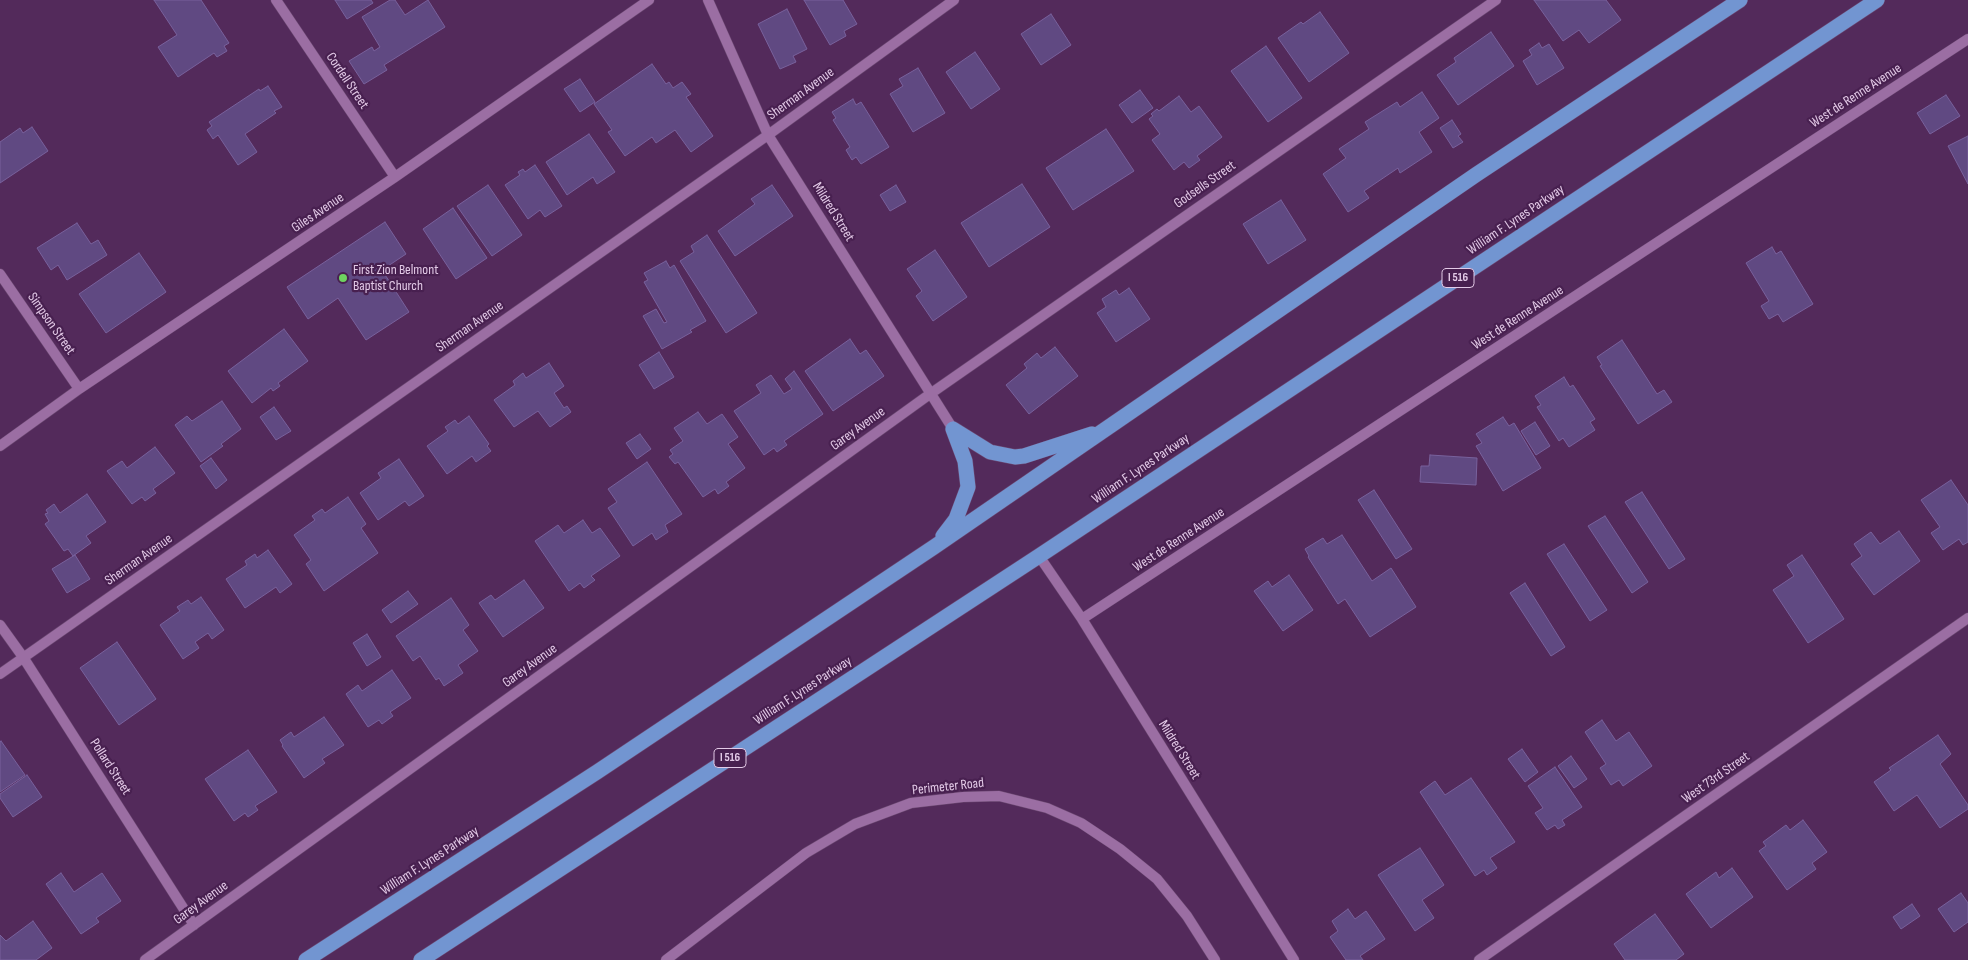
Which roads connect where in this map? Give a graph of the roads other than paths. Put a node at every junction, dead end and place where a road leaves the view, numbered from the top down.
1 (276, 0) edge
2 (649, 0) edge
3 (708, 0) edge
4 (954, 0) edge
5 (1496, 0) edge
6 (1740, 0) edge
7 (1877, 0) edge
8 (1968, 39) edge
9 (768, 135) junction
10 (395, 177) junction
11 (0, 274) edge
12 (79, 389) junction
13 (930, 394) junction
14 (1110, 428) junction
15 (953, 429) junction
16 (0, 446) edge
17 (934, 547) junction
18 (1039, 556) junction
19 (1968, 618) edge
20 (1082, 619) junction
21 (0, 625) edge
22 (23, 658) junction
23 (0, 674) edge
24 (194, 925) junction
25 (145, 960) edge
26 (306, 960) edge
27 (421, 960) edge
28 (666, 960) edge
29 (1215, 960) edge
30 (1294, 960) edge
31 (1480, 960) edge

1 - 10 street, Cordell Street
2 - 10 street, Giles Avenue
3 - 9 street, Mildred Street
4 - 9 street, Sherman Avenue
5 - 13 street, Godsells Street
6 - 14 highway, William F. Lynes Parkway
7 - 18 highway, William F. Lynes Parkway / I 516
8 - 20 street, West de Renne Avenue
9 - 13 street, Mildred Street
9 - 22 street, Sherman Avenue
10 - 12 street, Giles Avenue
11 - 12 street, Simpson Street
12 - 16 street, Giles Avenue
13 - 15 street, Mildred Street
13 - 24 street, Garey Avenue
14 - 15 highway
14 - 17 highway, William F. Lynes Parkway
15 - 17 highway
17 - 26 highway, William F. Lynes Parkway
18 - 20 street, Mildred Street
18 - 27 highway, William F. Lynes Parkway / I 516
19 - 31 street, West 73rd Street
20 - 30 street, Mildred Street
21 - 22 street, Pollard Street
22 - 23 street, Sherman Avenue
22 - 24 street, Pollard Street
24 - 25 street, Garey Avenue
28 - 29 street, Perimeter Road

